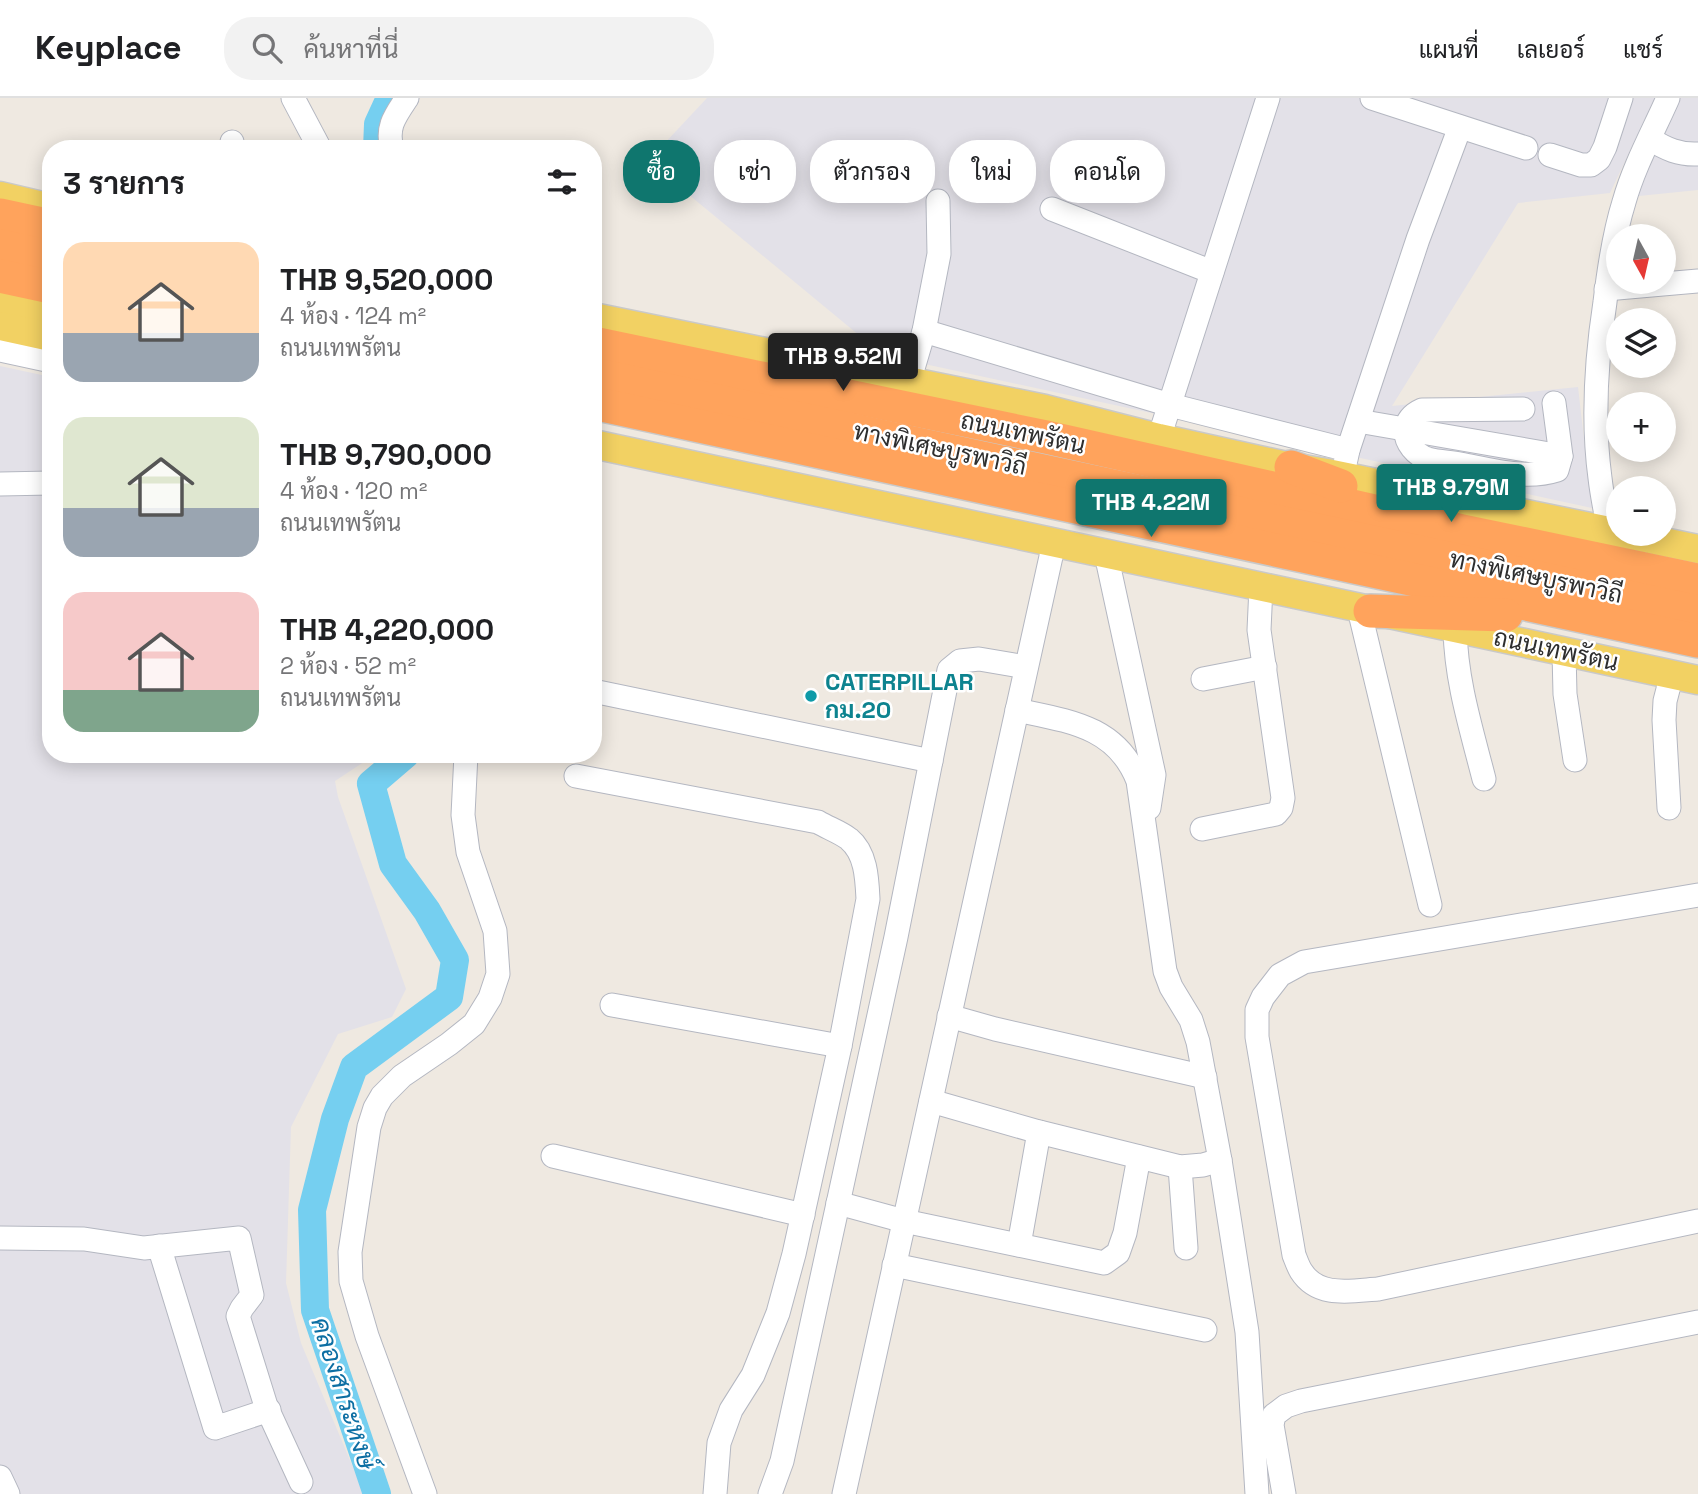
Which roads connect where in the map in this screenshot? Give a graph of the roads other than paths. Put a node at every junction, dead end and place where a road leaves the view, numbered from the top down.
1 (293, 98) edge
2 (407, 98) edge
3 (1268, 98) edge
4 (1372, 98) edge
5 (1621, 98) edge
6 (1668, 98) edge
7 (1460, 127) junction
8 (1650, 139) junction
9 (315, 140) edge
10 (390, 140) edge
11 (1526, 148) dead end
12 (1698, 154) edge
13 (1550, 155) dead end
14 (0, 185) edge
15 (42, 193) edge
16 (0, 196) edge
17 (938, 201) dead end
18 (42, 206) edge
19 (1052, 209) dead end
20 (0, 215) edge
21 (42, 224) edge
22 (1618, 224) edge
23 (0, 246) edge
24 (42, 255) edge
25 (1212, 272) junction
26 (0, 276) edge
27 (1698, 281) edge
28 (1676, 283) edge
29 (42, 285) edge
30 (1606, 289) edge
31 (0, 294) edge
32 (42, 302) edge
33 (0, 304) edge
34 (42, 313) edge
35 (602, 319) edge
36 (0, 326) edge
37 (923, 331) junction
38 (42, 335) edge
39 (602, 345) edge
40 (0, 351) edge
41 (42, 359) edge
42 (602, 376) edge
43 (909, 382) junction
44 (1555, 403) dead end
45 (602, 405) edge
46 (1170, 405) junction
47 (1523, 409) dead end
48 (602, 419) edge
49 (1358, 421) junction
50 (1406, 429) junction
51 (1159, 438) junction
52 (602, 446) edge
53 (1345, 463) junction
54 (1291, 467) junction
55 (42, 483) edge
56 (0, 484) edge
57 (1606, 496) edge
58 (1606, 530) edge
59 (1463, 531) junction
60 (1054, 543) junction
61 (1676, 545) edge
62 (1698, 549) edge
63 (1106, 554) junction
64 (1698, 580) edge
65 (1261, 587) junction
66 (1365, 610) junction
67 (1698, 612) edge
68 (1543, 616) junction
69 (1455, 629) junction
70 (1698, 641) edge
71 (1564, 652) junction
72 (1698, 652) edge
73 (1026, 667) junction
74 (1265, 667) junction
75 (1685, 677) edge
76 (1203, 679) dead end
77 (602, 693) edge
78 (1017, 710) junction
79 (1575, 760) dead end
80 (931, 761) junction
81 (466, 763) edge
82 (576, 776) dead end
83 (1484, 779) dead end
84 (1669, 808) dead end
85 (1202, 829) dead end
86 (1146, 837) junction
87 (1698, 895) edge
88 (1430, 905) dead end
89 (612, 1005) dead end
90 (949, 1016) junction
91 (840, 1046) junction
92 (1205, 1077) junction
93 (930, 1101) junction
94 (1039, 1132) junction
95 (553, 1156) dead end
96 (1139, 1157) junction
97 (1220, 1160) junction
98 (1180, 1167) junction
99 (838, 1203) junction
100 (803, 1215) junction
101 (904, 1221) junction
102 (1698, 1221) edge
103 (0, 1238) edge
104 (1019, 1245) junction
105 (159, 1246) junction
106 (1186, 1248) dead end
107 (894, 1265) junction
108 (1698, 1322) edge
109 (1205, 1330) dead end
110 (269, 1410) junction
111 (0, 1477) edge
112 (301, 1482) dead end
113 (8, 1494) edge
114 (425, 1494) edge
115 (715, 1494) edge
116 (770, 1494) edge
117 (844, 1494) edge
118 (1257, 1494) edge
119 (1284, 1494) edge

1 - 9 street
2 - 10 street
3 - 25 street
4 - 7 street
5 - 13 street
6 - 8 street
7 - 11 street
7 - 49 street
8 - 12 street
8 - 22 street
14 - 15 main road
16 - 18 main road
17 - 37 street
19 - 25 street
20 - 21 highway
23 - 24 highway
25 - 46 street
26 - 29 highway
27 - 28 street
30 - 57 street
31 - 32 highway
33 - 34 main road
35 - 43 main road, ถนนเทพรัตน
36 - 38 main road
37 - 43 street
37 - 46 street
39 - 59 highway, ถนนเทพรัตน
40 - 41 street
42 - 67 highway, ทางพิเศษบูรพาวิถี
43 - 51 main road, ถนนเทพรัตน
44 - 50 street
45 - 70 highway, ทางพิเศษบูรพาวิถี
46 - 51 street
46 - 53 street
47 - 50 street
48 - 68 highway, ถนนเทพรัตน
49 - 50 street
49 - 53 street
51 - 54 main road, ถนนเทพรัตน
52 - 60 main road, ถนนเทพรัตน
53 - 54 main road, ถนนเทพรัตน
53 - 58 main road, ถนนเทพรัตน
54 - 59 highway
55 - 56 street
59 - 64 highway, ถนนเทพรัตน
60 - 63 main road, ถนนเทพรัตน
60 - 73 street
61 - 62 main road, ถนนเทพรัตน
63 - 65 main road, ถนนเทพรัตน
63 - 86 street
65 - 66 main road, ถนนเทพรัตน
65 - 74 street
66 - 68 highway
66 - 69 main road, ถนนเทพรัตน
66 - 88 street
68 - 72 highway, ถนนเทพรัตน
69 - 71 main road, ถนนเทพรัตน
69 - 83 street
71 - 75 main road, ถนนเทพรัตน
71 - 79 street
73 - 78 street
73 - 80 street
74 - 76 street
74 - 85 street
75 - 84 street
77 - 80 street
78 - 86 street
78 - 90 street
80 - 99 street
81 - 114 street
82 - 91 street
86 - 92 street
87 - 102 street
89 - 91 street
90 - 92 street
90 - 93 street
91 - 100 street
92 - 97 street
93 - 94 street
93 - 101 street
94 - 96 street
94 - 104 street
95 - 100 street
96 - 98 street
96 - 104 street
97 - 98 street
97 - 118 street
98 - 106 street
99 - 101 street
99 - 116 street
100 - 115 street
101 - 104 street
101 - 107 street
103 - 105 street
105 - 110 street
105 - 110 street
107 - 109 street
107 - 117 street
108 - 119 street
110 - 112 street
111 - 113 street

